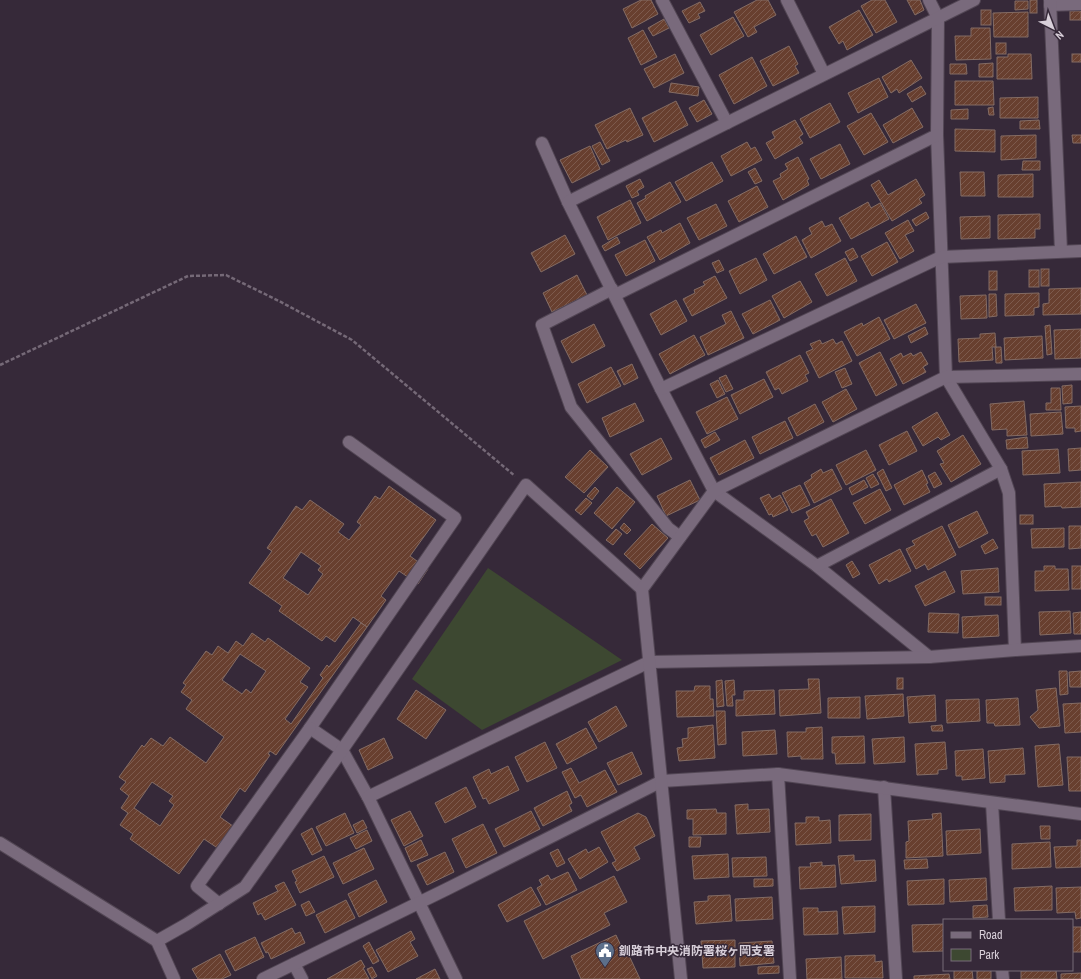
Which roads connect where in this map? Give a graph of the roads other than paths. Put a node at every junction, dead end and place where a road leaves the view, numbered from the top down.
1 (662, 0) edge
2 (787, 0) edge
3 (929, 0) edge
4 (974, 0) edge
5 (1050, 2) edge
6 (1081, 4) edge
7 (938, 18) junction
8 (824, 74) junction
9 (727, 123) junction
10 (937, 136) junction
11 (542, 143) dead end
12 (568, 202) junction
13 (1060, 251) junction
14 (1081, 251) edge
15 (941, 257) junction
16 (614, 292) junction
17 (1081, 374) edge
18 (946, 378) junction
19 (661, 389) junction
20 (348, 442) dead end
21 (1001, 469) junction
22 (714, 491) junction
23 (680, 537) junction
24 (817, 566) junction
25 (642, 589) junction
26 (1081, 646) edge
27 (1015, 650) junction
28 (929, 657) junction
29 (649, 662) junction
30 (310, 728) junction
31 (342, 750) junction
32 (778, 774) junction
33 (662, 781) junction
34 (884, 788) junction
35 (368, 797) junction
36 (992, 803) junction
37 (1081, 814) edge
38 (0, 843) edge
39 (420, 903) junction
40 (219, 904) junction
41 (999, 919) edge
42 (157, 941) junction
43 (294, 964) junction
44 (174, 979) edge
45 (263, 979) edge
46 (302, 979) edge
47 (456, 979) edge
48 (681, 979) edge
49 (790, 979) edge
50 (896, 979) edge

1 - 9 street
2 - 8 street
3 - 7 street
4 - 7 street
5 - 6 street
5 - 13 street
7 - 8 street
7 - 10 street
8 - 9 street
9 - 12 street
10 - 15 street
10 - 16 street
11 - 12 street
12 - 16 street
13 - 14 street
13 - 15 street
15 - 18 street
15 - 19 street
16 - 19 street
16 - 23 street
17 - 18 street
18 - 21 street
18 - 22 street
19 - 22 street
20 - 30 street
21 - 24 street
21 - 27 street
22 - 23 street
22 - 24 street
23 - 25 street
24 - 28 street
25 - 29 street
25 - 31 street
26 - 27 street
27 - 28 street
28 - 29 street
29 - 33 street
29 - 35 street
30 - 31 street
30 - 40 street
31 - 35 street
31 - 40 street
32 - 33 street
32 - 34 street
32 - 49 street
33 - 39 street
33 - 48 street
34 - 36 street
34 - 50 street
35 - 39 street
36 - 37 street
36 - 41 street
38 - 42 street
39 - 43 street
39 - 47 street
40 - 42 street
42 - 44 street
43 - 45 street
43 - 46 street

